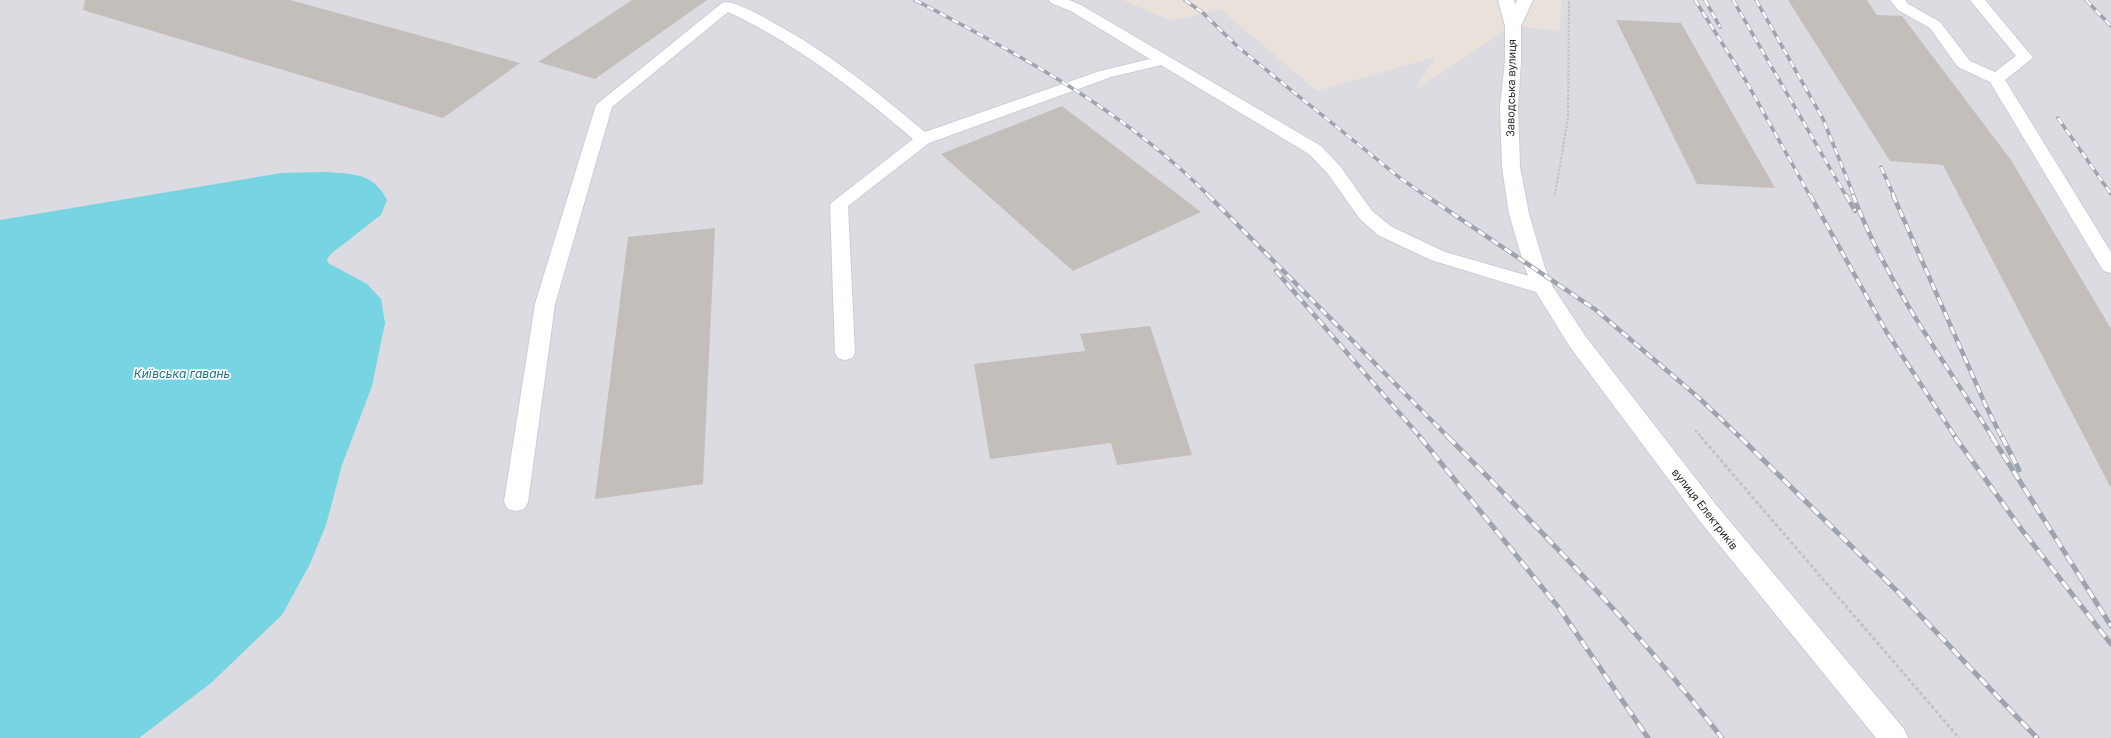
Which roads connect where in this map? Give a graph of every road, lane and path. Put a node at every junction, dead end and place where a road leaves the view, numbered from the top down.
1 (1056, 0) edge
2 (1506, 0) edge
3 (1525, 0) edge
4 (1569, 0) edge
5 (1897, 0) edge
6 (1977, 0) edge
7 (1513, 26) junction
8 (1163, 60) junction
9 (1996, 79) junction
10 (923, 139) junction
11 (1556, 200) dead end
12 (2111, 267) edge
13 (1539, 278) junction
14 (845, 353) dead end
15 (1692, 426) dead end
16 (516, 502) dead end
17 (1894, 738) edge
18 (1959, 738) edge

1 - 8 lane
2 - 7 street, Заводська вулиця
3 - 7 street, Заводська вулиця
4 - 11 path
5 - 9 lane
6 - 9 lane
7 - 13 street, Заводська вулиця
8 - 10 lane
8 - 13 lane
9 - 12 lane
10 - 14 lane
10 - 16 lane
13 - 17 street, вулиця Електриків
15 - 18 path

